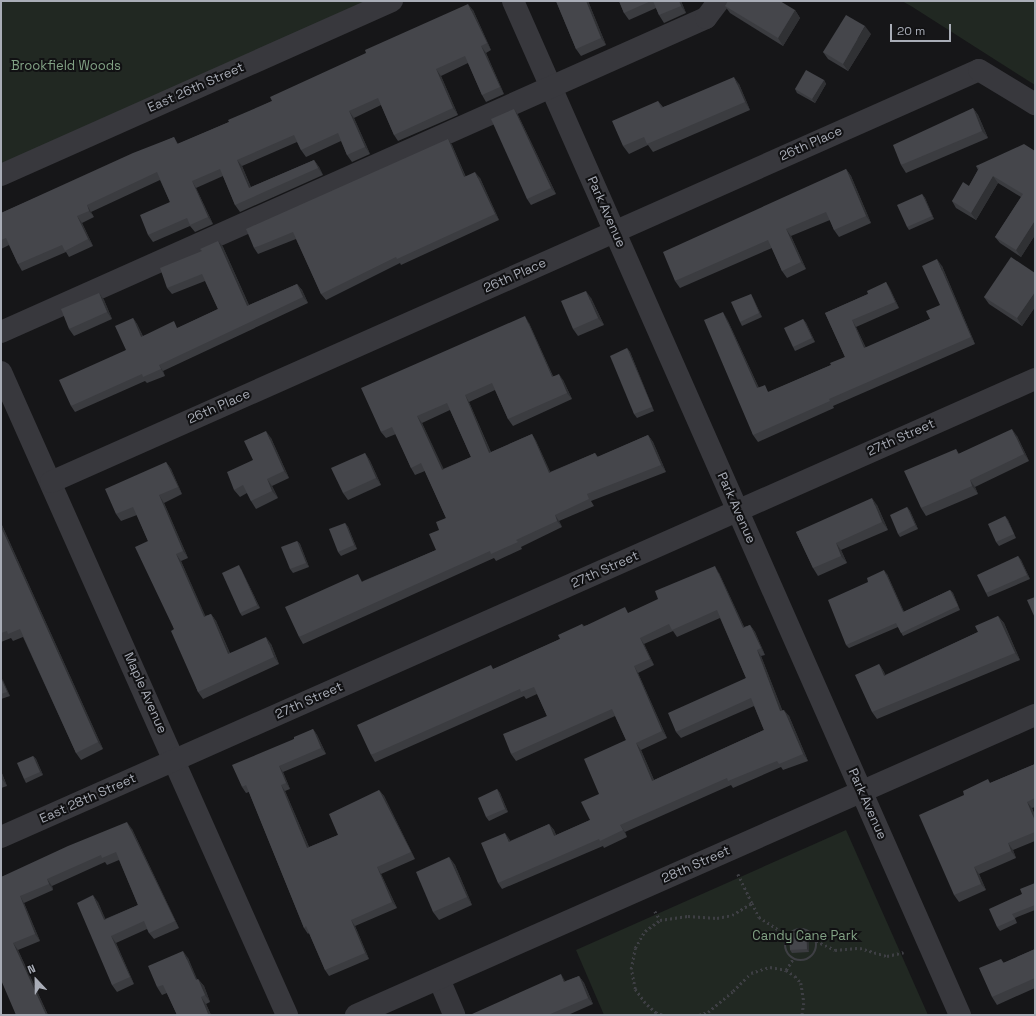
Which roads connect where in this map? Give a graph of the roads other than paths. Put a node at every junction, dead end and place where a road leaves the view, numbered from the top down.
1 (392, 1) edge
2 (513, 1) edge
3 (719, 1) edge
4 (551, 86) junction
5 (1035, 104) edge
6 (1, 175) edge
7 (615, 232) junction
8 (1, 332) edge
9 (1, 372) edge
10 (1035, 379) edge
11 (51, 482) junction
12 (738, 512) junction
13 (1035, 715) edge
14 (174, 760) junction
15 (862, 791) junction
16 (1, 837) edge
17 (439, 979) junction
18 (287, 1015) edge
19 (356, 1015) edge
20 (454, 1015) edge
21 (960, 1015) edge

1 - 6 street, East 26th Street
2 - 4 street, Park Avenue
3 - 4 street
4 - 7 street, Park Avenue
4 - 8 street
5 - 7 street, 26th Place
7 - 11 street, 26th Place
7 - 12 street, Park Avenue
9 - 11 street, Maple Avenue
10 - 12 street, 27th Street
11 - 14 street, Maple Avenue
12 - 14 street, 27th Street
12 - 15 street, Park Avenue
13 - 15 street, 28th Street
14 - 16 street, East 28th Street
14 - 18 street, Maple Avenue
15 - 17 street, 28th Street
15 - 21 street, Park Avenue
17 - 19 street, 28th Street
17 - 20 street

